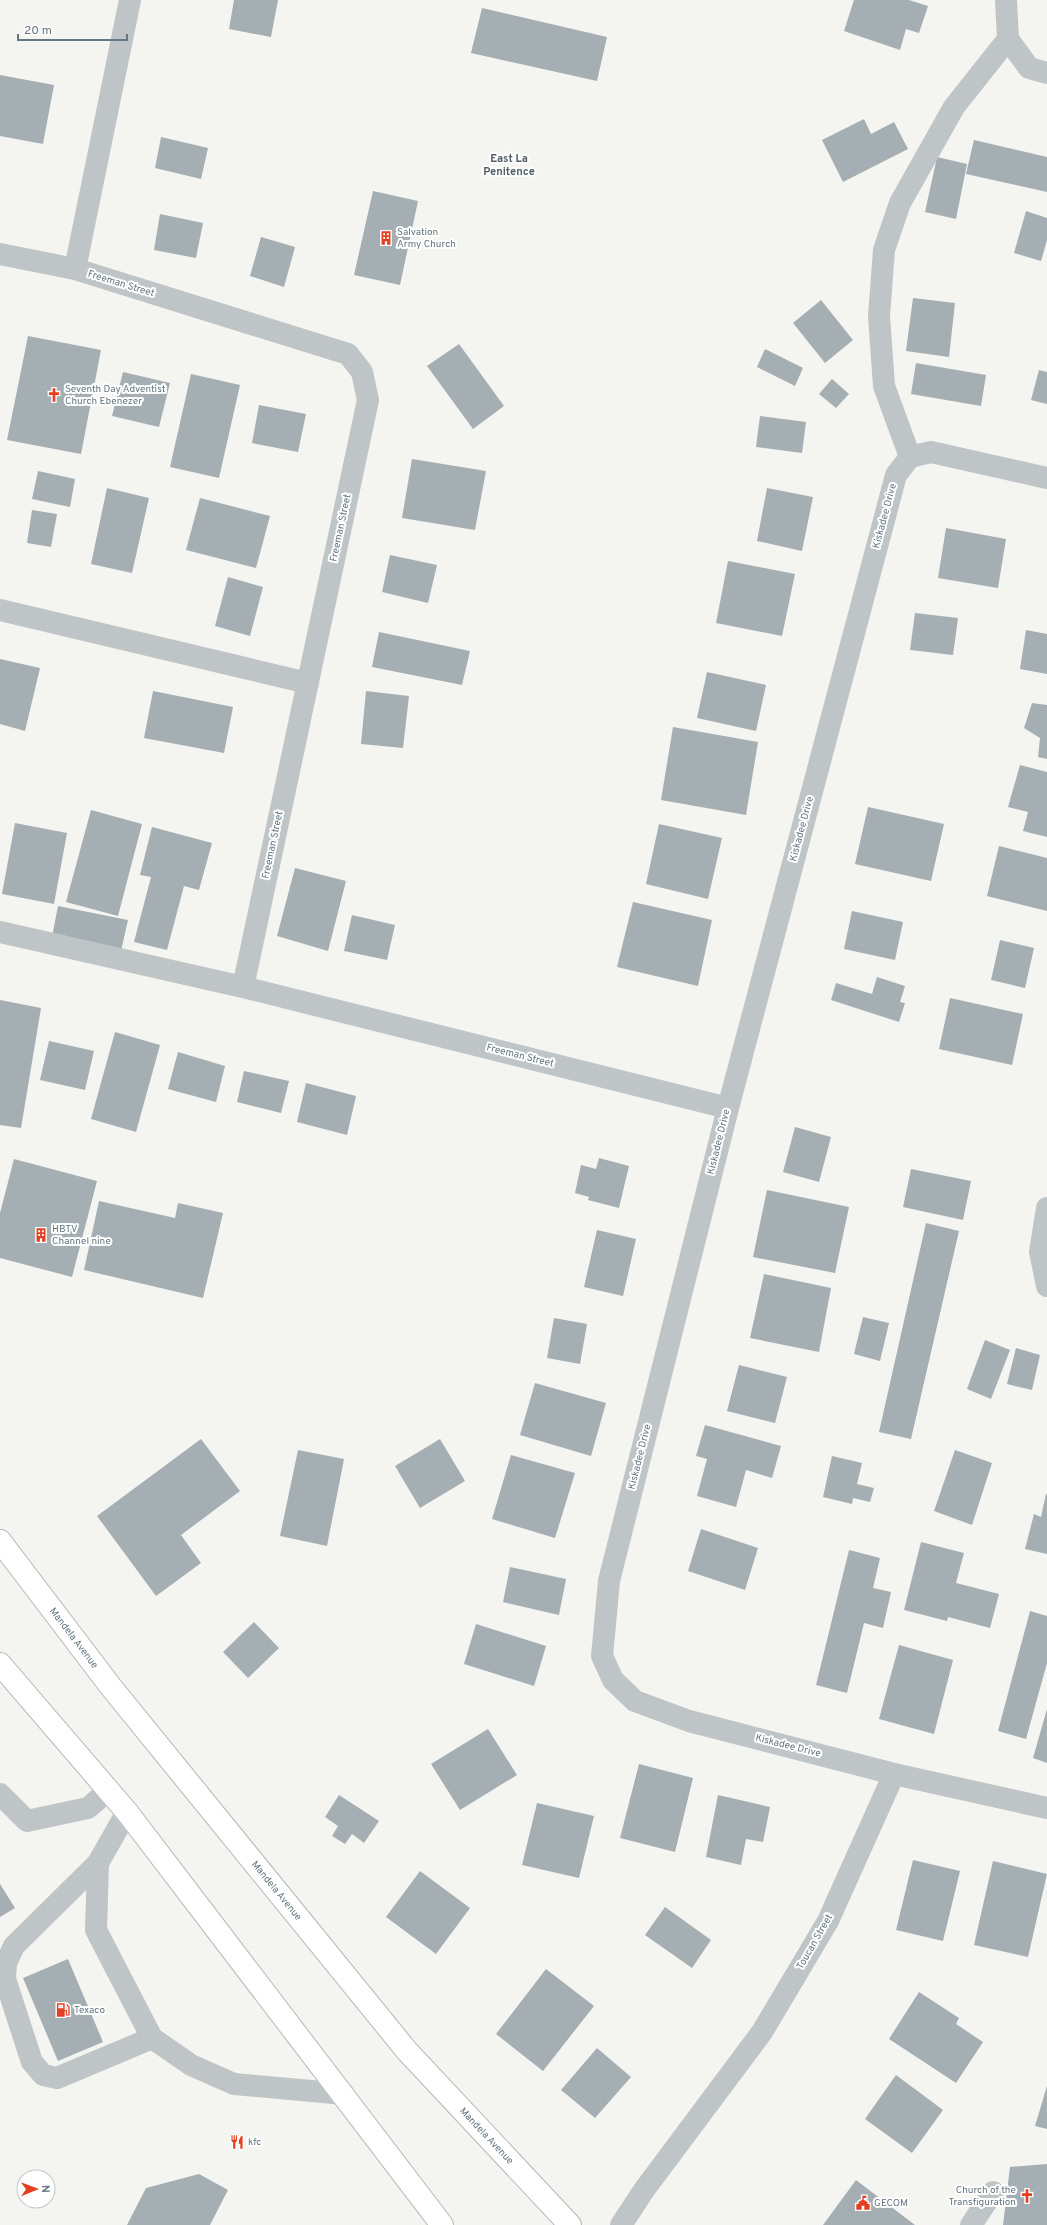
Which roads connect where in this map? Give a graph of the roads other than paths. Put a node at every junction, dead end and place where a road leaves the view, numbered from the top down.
1 (130, 0) edge
2 (1006, 0) edge
3 (1008, 39) junction
4 (1047, 73) edge
5 (0, 254) edge
6 (75, 269) junction
7 (910, 457) junction
8 (1047, 478) edge
9 (0, 610) edge
10 (308, 683) junction
11 (0, 932) edge
12 (243, 986) junction
13 (728, 1108) junction
14 (1047, 1208) edge
15 (1047, 1286) edge
16 (0, 1541) edge
17 (0, 1664) edge
18 (894, 1774) junction
19 (109, 1790) junction
20 (0, 1794) edge
21 (1047, 1808) edge
22 (127, 1812) junction
23 (98, 1862) junction
24 (152, 2038) junction
25 (344, 2094) junction
26 (993, 2192) dead end
27 (442, 2225) edge
28 (570, 2225) edge
29 (621, 2225) edge
30 (971, 2225) edge

1 - 6 street, Freeman Street
2 - 3 street
3 - 4 street
3 - 7 street
5 - 6 street, Freeman Street
6 - 10 street, Freeman Street
7 - 8 street
7 - 13 street, Kiskadee Drive
9 - 10 street
10 - 12 street, Freeman Street
11 - 12 street, Freeman Street
12 - 13 street, Freeman Street
13 - 18 street, Kiskadee Drive
14 - 15 street
16 - 28 main road, Mandela Avenue
17 - 19 main road
18 - 21 street
18 - 29 street, Toucan Street
19 - 20 street
19 - 22 main road
22 - 23 street
22 - 25 main road
23 - 24 street
23 - 24 street
24 - 25 street
25 - 27 main road
26 - 30 street

